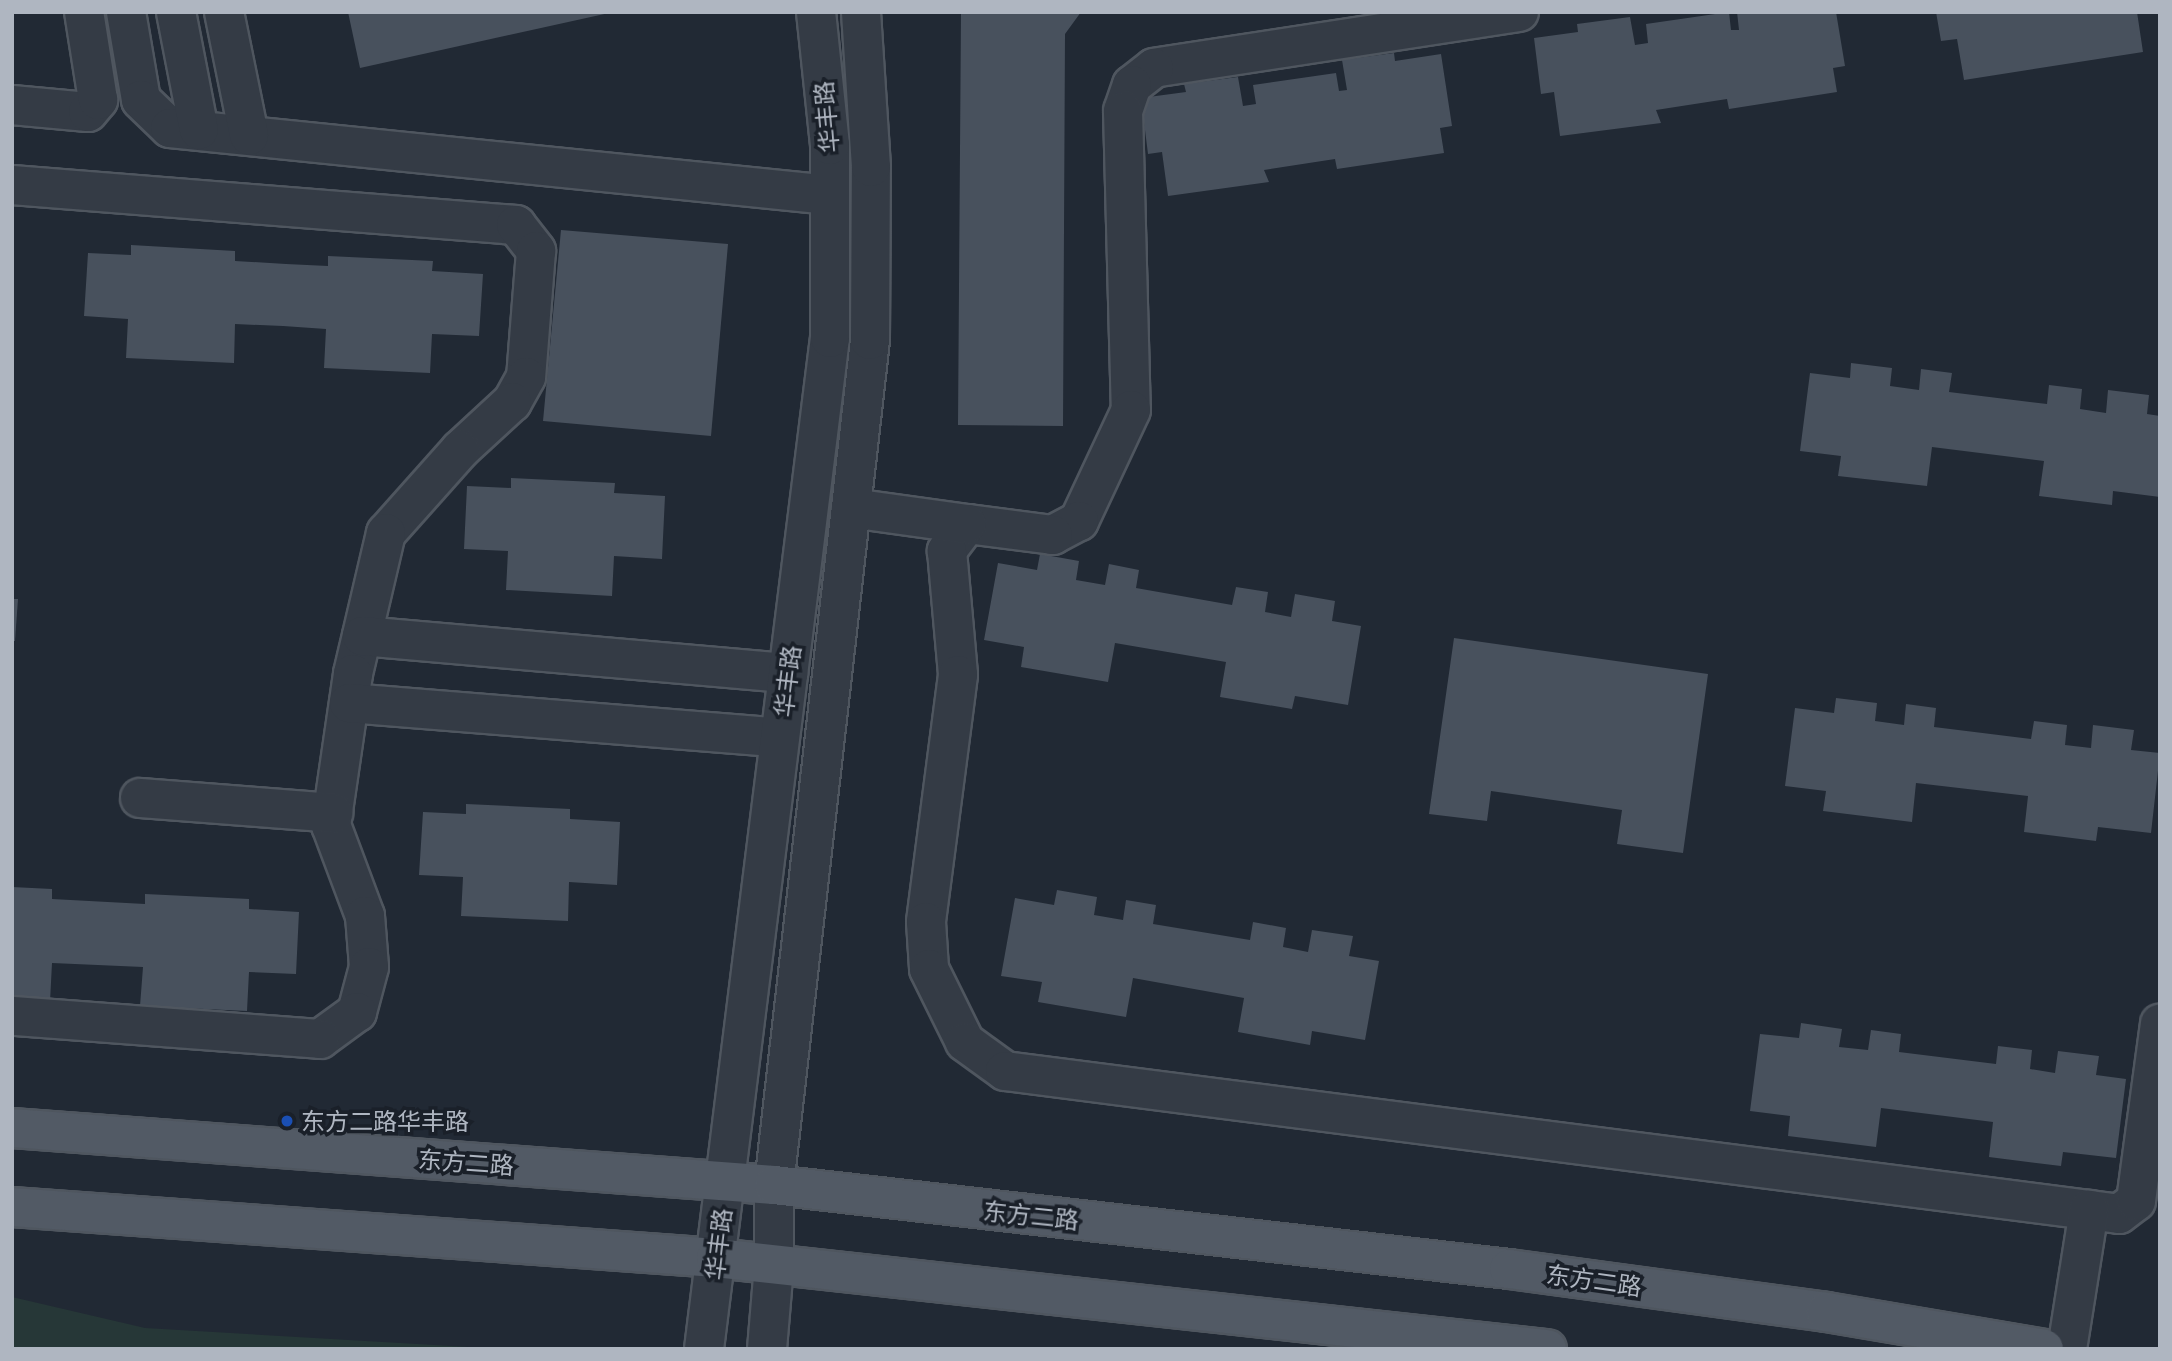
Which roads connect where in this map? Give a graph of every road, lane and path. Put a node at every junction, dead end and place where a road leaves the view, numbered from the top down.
1 (84, 12) edge
2 (126, 12) edge
3 (176, 12) edge
4 (224, 12) edge
5 (816, 12) edge
6 (861, 12) edge
7 (1519, 12) edge
8 (12, 106) edge
9 (199, 130) junction
10 (249, 135) junction
11 (12, 185) edge
12 (830, 195) junction
13 (851, 508) junction
14 (967, 523) junction
15 (362, 636) junction
16 (788, 673) junction
17 (349, 703) junction
18 (780, 738) junction
19 (140, 798) dead end
20 (333, 813) junction
21 (12, 1016) edge
22 (2160, 1024) edge
23 (12, 1128) edge
24 (725, 1182) junction
25 (774, 1185) junction
26 (12, 1206) edge
27 (2090, 1210) junction
28 (716, 1258) junction
29 (774, 1265) junction
30 (704, 1349) edge
31 (766, 1349) edge
32 (1547, 1349) edge
33 (2044, 1349) edge
34 (2067, 1349) edge

1 - 8 street
2 - 9 street
3 - 9 street
4 - 10 street
5 - 12 street, 华丰路
6 - 13 street, 华丰路
7 - 14 street
9 - 10 street
10 - 12 street
11 - 15 street
12 - 16 street, 华丰路
13 - 14 street
13 - 25 street, 华丰路
14 - 27 street
15 - 16 street
15 - 17 street
16 - 18 street, 华丰路
17 - 18 street
17 - 20 street
18 - 24 street, 华丰路
19 - 20 street
20 - 21 street
22 - 27 street
23 - 24 main road, 东方二路
24 - 25 main road, 东方二路
24 - 28 street, 华丰路
25 - 29 street, 华丰路
25 - 33 main road, 东方二路
26 - 28 main road
27 - 34 street
28 - 29 main road
28 - 30 street, 华丰路
29 - 31 street, 华丰路
29 - 32 main road

